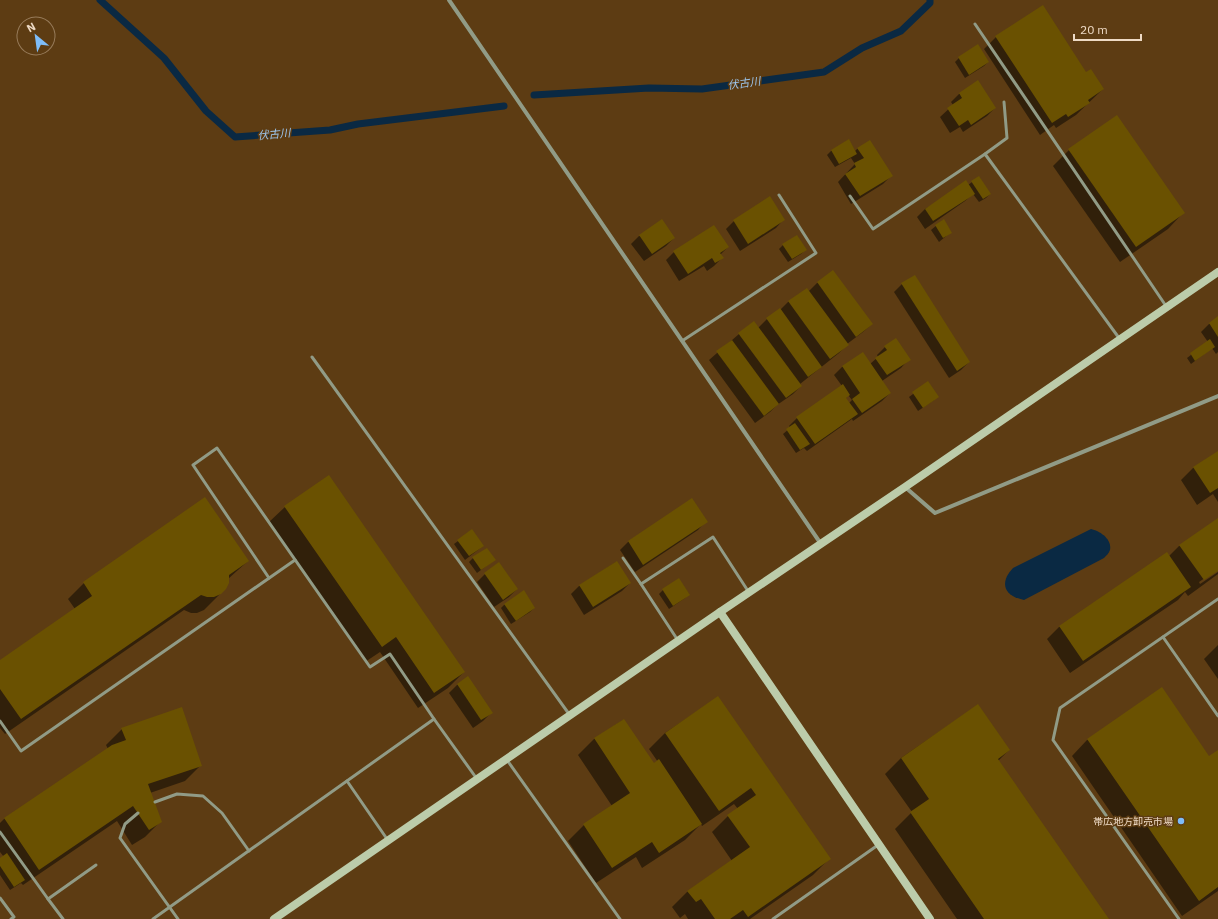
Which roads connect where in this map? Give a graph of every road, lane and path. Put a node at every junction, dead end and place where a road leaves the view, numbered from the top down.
1 (449, 0) edge
2 (975, 24) dead end
3 (1004, 102) dead end
4 (985, 154) junction
5 (779, 195) dead end
6 (850, 196) dead end
7 (1218, 272) edge
8 (1167, 308) junction
9 (1120, 339) junction
10 (682, 341) junction
11 (312, 357) dead end
12 (1218, 396) edge
13 (905, 487) junction
14 (821, 545) junction
15 (623, 558) dead end
16 (295, 560) junction
17 (269, 578) junction
18 (641, 584) junction
19 (749, 593) junction
20 (1218, 599) edge
21 (720, 612) junction
22 (1163, 637) junction
23 (678, 641) junction
24 (570, 716) junction
25 (1218, 716) edge
26 (434, 719) junction
27 (0, 721) edge
28 (506, 759) junction
29 (477, 779) junction
30 (347, 781) junction
31 (155, 802) dead end
32 (138, 814) dead end
33 (0, 832) edge
34 (388, 841) junction
35 (879, 844) junction
36 (249, 851) junction
37 (96, 865) dead end
38 (0, 898) edge
39 (48, 899) junction
40 (170, 907) junction
41 (11, 919) edge
42 (63, 919) edge
43 (153, 919) edge
44 (178, 919) edge
45 (274, 919) edge
46 (620, 919) edge
47 (773, 919) edge
48 (930, 919) edge
49 (1180, 919) edge

1 - 10 street
2 - 8 lane
3 - 4 lane
4 - 6 lane
4 - 9 lane
5 - 10 lane
7 - 8 street
8 - 9 street
9 - 13 street
10 - 14 street
11 - 24 lane
12 - 13 street
13 - 14 street
14 - 19 street
15 - 18 lane
16 - 17 lane
16 - 17 lane
16 - 26 lane
17 - 27 lane
18 - 19 lane
18 - 23 lane
19 - 21 street
20 - 22 lane
21 - 23 street
21 - 35 street
22 - 25 lane
22 - 49 lane
23 - 24 street
24 - 28 street
26 - 29 lane
26 - 30 lane
28 - 29 street
28 - 46 lane
29 - 34 street
30 - 34 lane
30 - 36 lane
31 - 36 lane
32 - 40 lane
33 - 39 lane
34 - 45 street
35 - 47 lane
35 - 48 street
36 - 40 lane
37 - 39 lane
38 - 41 lane
39 - 42 lane
40 - 43 lane
40 - 44 lane

